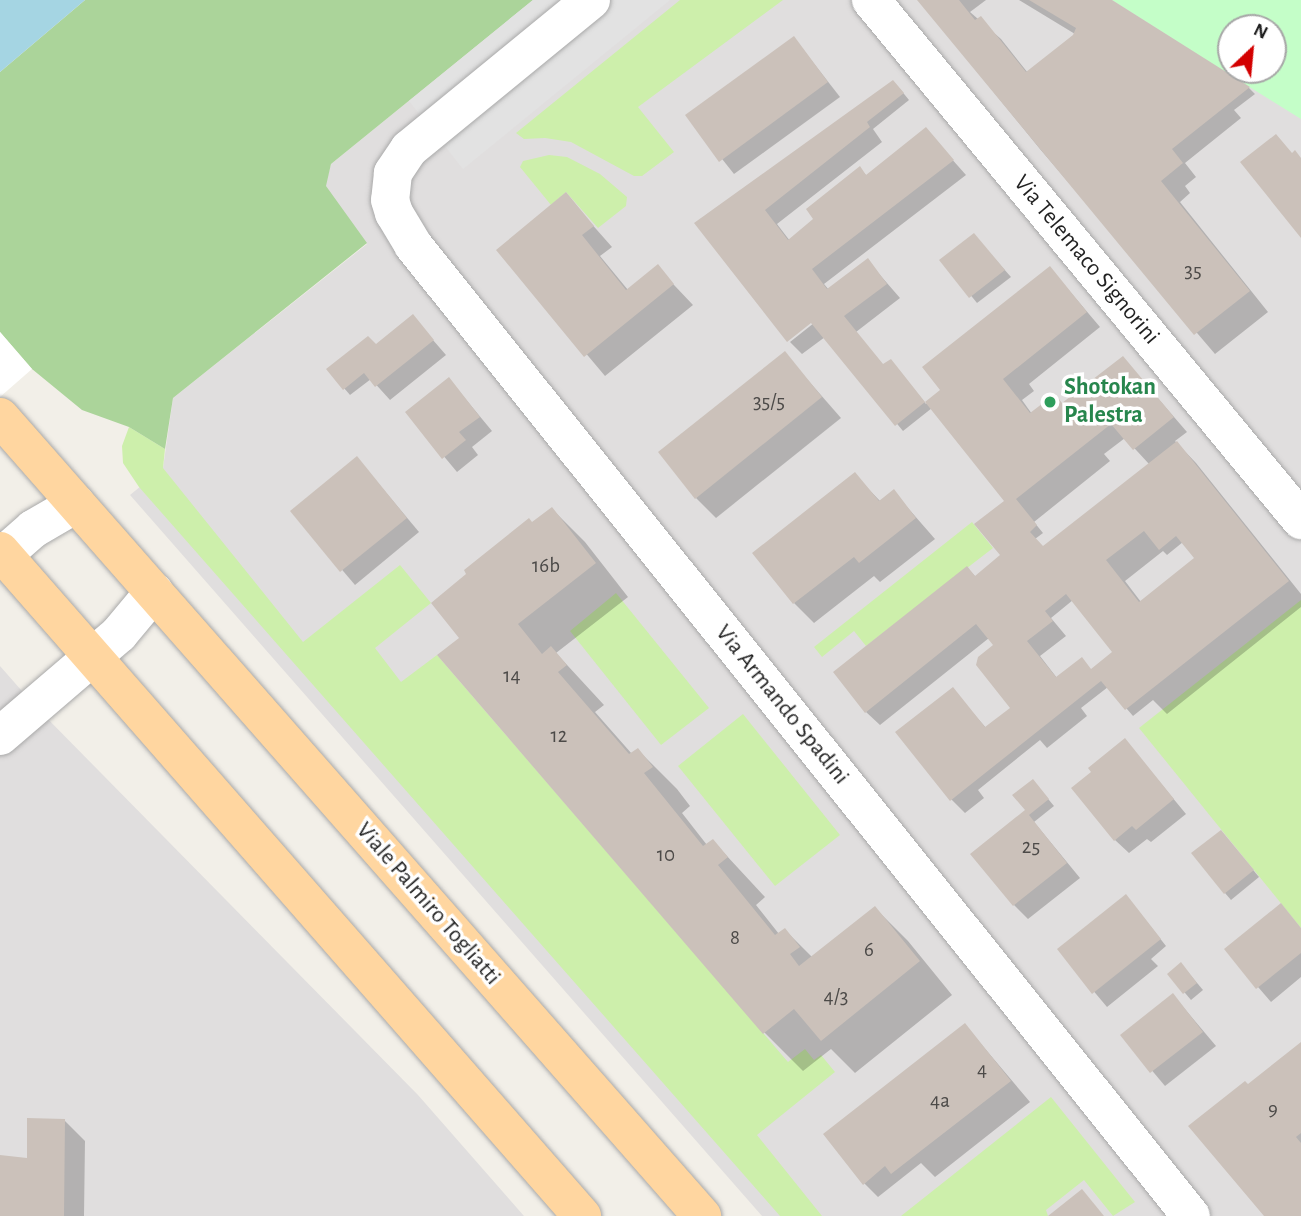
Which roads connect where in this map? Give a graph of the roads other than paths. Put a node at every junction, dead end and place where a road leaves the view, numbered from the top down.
1 (591, 0) edge
2 (871, 0) edge
3 (0, 417) edge
4 (76, 504) junction
5 (1301, 520) edge
6 (1, 555) edge
7 (154, 592) junction
8 (94, 657) junction
9 (0, 736) edge
10 (582, 1216) edge
11 (702, 1216) edge
12 (1191, 1216) edge

1 - 12 street, Via Armando Spadini
2 - 5 street, Via Telemaco Signorini
3 - 4 main road, Viale Palmiro Togliatti
4 - 6 street
4 - 7 main road, Viale Palmiro Togliatti
6 - 8 main road
7 - 8 street
7 - 11 main road, Viale Palmiro Togliatti
8 - 9 street
8 - 10 main road

